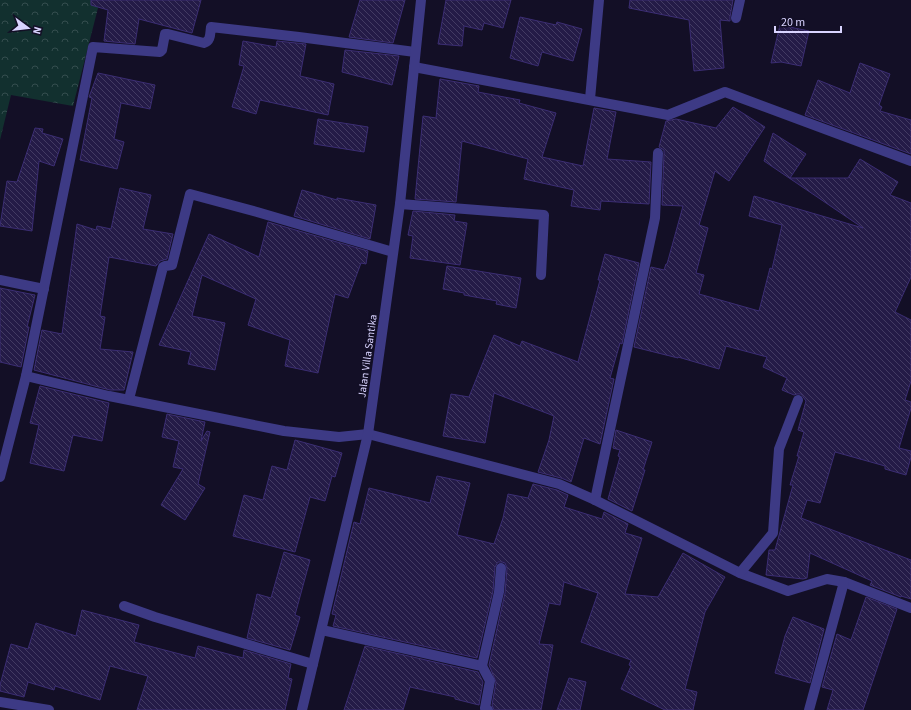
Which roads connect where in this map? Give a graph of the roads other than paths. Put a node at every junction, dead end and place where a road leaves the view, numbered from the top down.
1 (421, 0) edge
2 (599, 0) edge
3 (740, 0) edge
4 (736, 18) dead end
5 (415, 52) junction
6 (414, 67) junction
7 (590, 99) junction
8 (658, 153) dead end
9 (911, 161) edge
10 (400, 204) junction
11 (393, 252) junction
12 (541, 275) dead end
13 (0, 280) edge
14 (44, 289) junction
15 (26, 376) junction
16 (129, 399) junction
17 (798, 400) dead end
18 (368, 434) junction
19 (0, 477) edge
20 (595, 500) junction
21 (501, 568) dead end
22 (740, 573) junction
23 (844, 582) junction
24 (124, 606) dead end
25 (911, 608) edge
26 (322, 630) junction
27 (313, 664) junction
28 (482, 666) junction
29 (0, 702) edge
30 (486, 709) edge
31 (49, 710) edge
32 (302, 710) edge
33 (809, 710) edge

1 - 5 street, Jalan Villa Santika
2 - 7 street
3 - 4 street
5 - 6 street, Jalan Villa Santika
5 - 14 street
6 - 7 street
6 - 10 street, Jalan Villa Santika
7 - 9 street
8 - 20 street
10 - 11 street, Jalan Villa Santika
10 - 12 street
11 - 16 street
11 - 18 street, Jalan Villa Santika
13 - 14 street
14 - 15 street
15 - 16 street
15 - 19 street
16 - 18 street
17 - 22 street
18 - 20 street
18 - 26 street, Jalan Villa Santika
20 - 22 street
21 - 28 street
22 - 23 street
23 - 25 street
23 - 33 street
24 - 27 street
26 - 27 street, Jalan Villa Santika
26 - 28 street
27 - 32 street, Jalan Villa Santika
28 - 30 street
29 - 31 street

